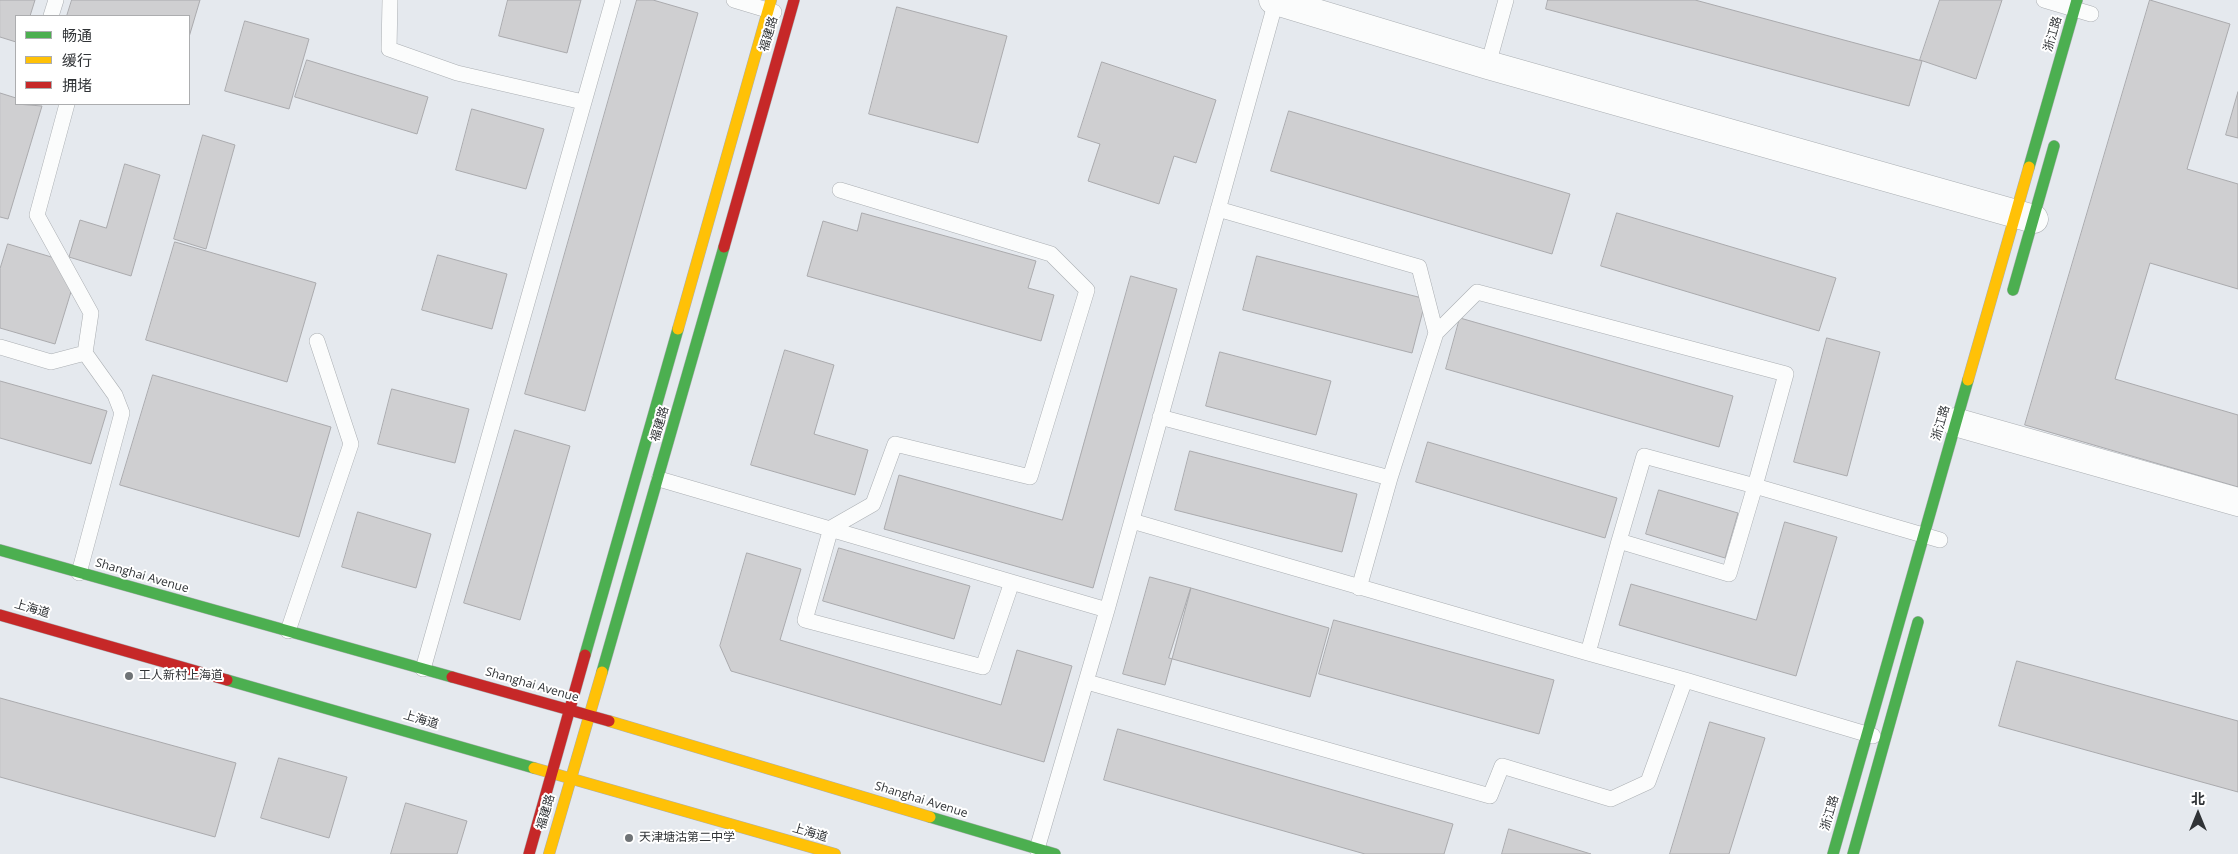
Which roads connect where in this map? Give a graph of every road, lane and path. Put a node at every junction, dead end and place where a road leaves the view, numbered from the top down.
1 (56, 0) edge
2 (390, 0) edge
3 (613, 0) edge
4 (734, 0) edge
5 (794, 0) edge
6 (1275, 0) edge
7 (1506, 0) edge
8 (2044, 0) edge
9 (770, 5) edge
10 (2075, 5) edge
11 (2092, 13) edge
12 (51, 15) edge
13 (789, 17) junction
14 (1488, 65) junction
15 (583, 102) junction
16 (67, 105) edge
17 (2057, 135) dead end
18 (840, 190) dead end
19 (1218, 208) junction
20 (2024, 217) junction
21 (2009, 304) dead end
22 (1436, 333) junction
23 (317, 341) dead end
24 (0, 347) edge
25 (85, 354) junction
26 (1160, 417) junction
27 (1968, 426) junction
28 (1390, 478) junction
29 (659, 479) junction
30 (1755, 486) junction
31 (2238, 502) edge
32 (1132, 521) junction
33 (831, 528) junction
34 (1922, 535) junction
35 (1940, 540) dead end
36 (1618, 541) junction
37 (0, 550) edge
38 (79, 573) junction
39 (1012, 582) junction
40 (1359, 588) junction
41 (1922, 607) dead end
42 (1107, 610) junction
43 (0, 614) edge
44 (288, 631) junction
45 (1588, 653) junction
46 (423, 669) junction
47 (1685, 680) junction
48 (1087, 682) junction
49 (570, 710) junction
50 (589, 715) junction
51 (1866, 734) junction
52 (1885, 740) junction
53 (552, 772) junction
54 (571, 777) junction
55 (613, 790) junction
56 (559, 817) junction
57 (1037, 849) junction
58 (529, 854) edge
59 (549, 854) edge
60 (834, 854) edge
61 (1055, 854) edge
62 (1833, 854) edge
63 (1853, 854) edge

1 - 12 lane
2 - 15 lane
3 - 15 lane
4 - 9 lane
5 - 13 street, 福建路
6 - 14 street
6 - 19 lane
7 - 14 lane
8 - 10 lane
9 - 13 lane
9 - 49 street, 福建路
10 - 11 lane
10 - 20 street, 浙江路
13 - 29 street, 福建路
14 - 20 street
15 - 46 lane
16 - 25 lane
17 - 20 street, 浙江路
18 - 33 lane
19 - 22 lane
19 - 26 lane
20 - 21 street, 浙江路
20 - 27 street, 浙江路
22 - 28 lane
22 - 30 lane
23 - 44 lane
24 - 25 lane
25 - 38 lane
26 - 28 lane
26 - 32 lane
27 - 31 street
27 - 34 street, 浙江路
28 - 40 lane
29 - 33 lane
29 - 50 street, 福建路
30 - 34 lane
30 - 36 lane
30 - 36 lane
32 - 40 lane
32 - 42 lane
33 - 39 lane
33 - 39 lane
34 - 35 lane
34 - 51 street, 浙江路
36 - 45 lane
37 - 38 street, Shanghai Avenue
38 - 44 street, Shanghai Avenue
39 - 42 lane
40 - 45 lane
41 - 52 street
42 - 48 lane
43 - 53 street, 上海道
44 - 46 street, Shanghai Avenue
45 - 47 lane
46 - 49 street, Shanghai Avenue
47 - 48 lane
47 - 51 lane
48 - 57 lane
49 - 50 street, Shanghai Avenue
49 - 53 street, 福建路
50 - 54 street, 福建路
50 - 57 street, Shanghai Avenue
51 - 52 lane
51 - 62 street, 浙江路
52 - 63 street
53 - 54 street, 上海道
53 - 58 street, 福建路
54 - 55 street, 上海道
54 - 56 street, 福建路
55 - 56 street
55 - 60 street, 上海道
56 - 59 street, 福建路
57 - 61 street, Shanghai Avenue

